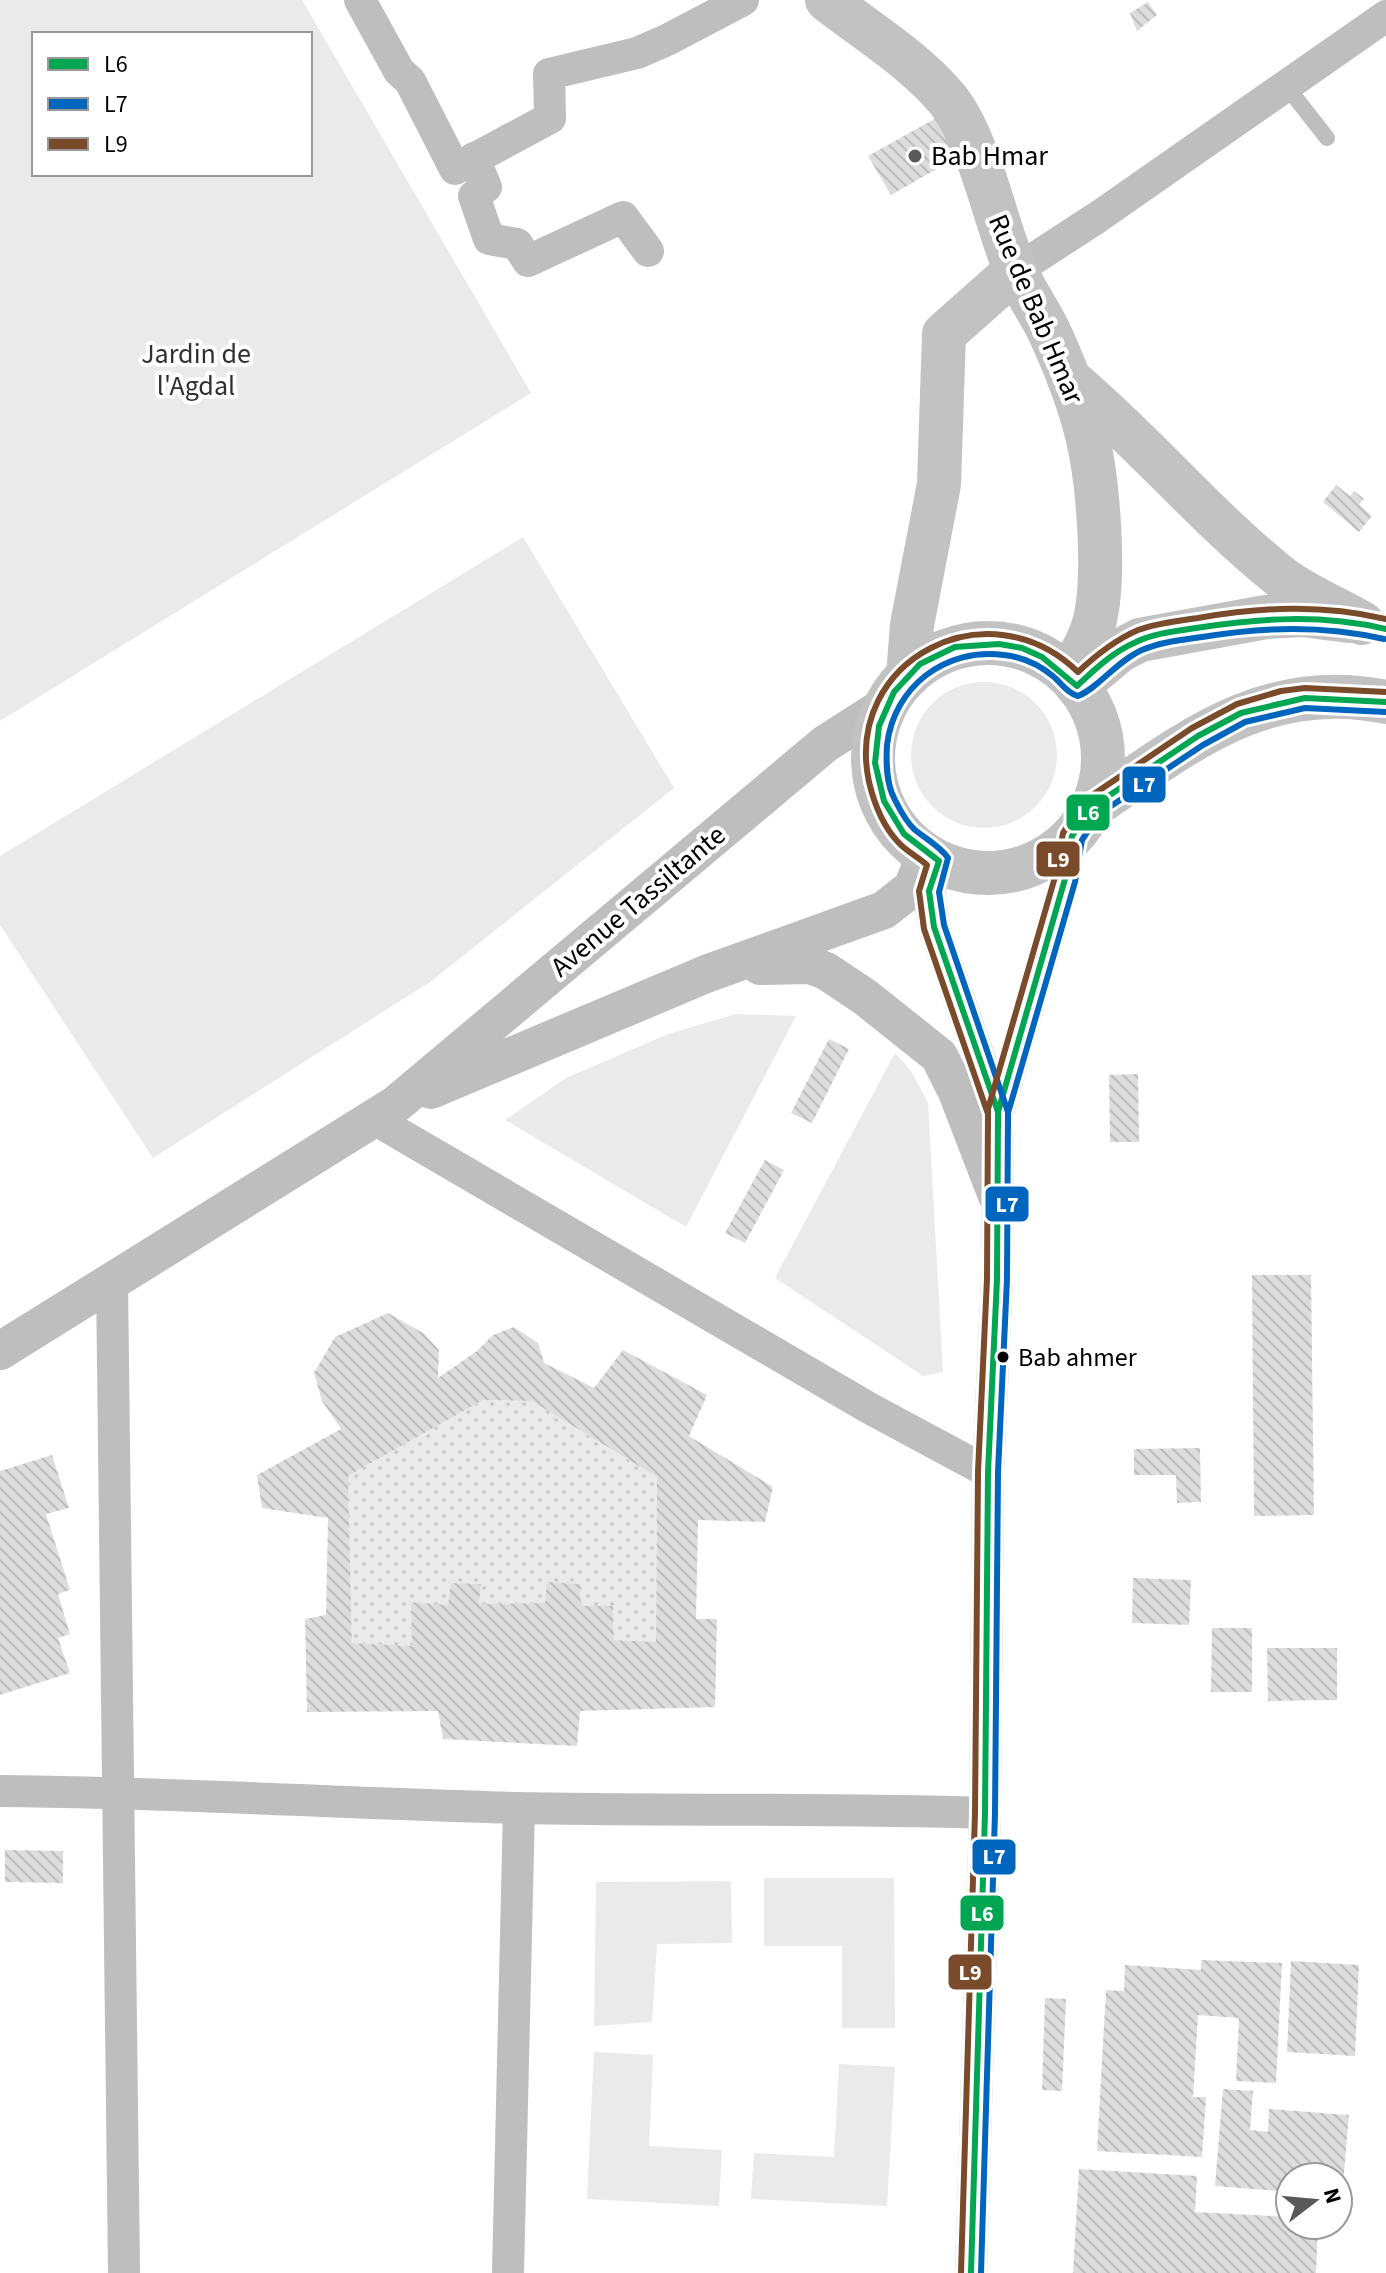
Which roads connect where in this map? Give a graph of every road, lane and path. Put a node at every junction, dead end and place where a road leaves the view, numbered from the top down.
1 (360, 0) edge
2 (743, 0) edge
3 (827, 0) edge
4 (1386, 16) edge
5 (1287, 87) junction
6 (1327, 138) dead end
7 (474, 158) junction
8 (648, 251) dead end
9 (1015, 271) junction
10 (1069, 379) junction
11 (1374, 626) edge
12 (1072, 680) junction
13 (897, 690) junction
14 (1386, 702) edge
15 (1082, 822) junction
16 (933, 858) junction
17 (706, 974) junction
18 (384, 1112) junction
19 (998, 1112) junction
20 (997, 1196) junction
21 (112, 1281) junction
22 (0, 1351) edge
23 (988, 1472) junction
24 (0, 1791) edge
25 (118, 1792) junction
26 (519, 1808) junction
27 (985, 1813) junction
28 (124, 2273) edge
29 (508, 2273) edge
30 (971, 2273) edge

1 - 7 street
2 - 7 street
3 - 9 main road, Rue de Bab Hmar
4 - 5 street
5 - 6 lane
5 - 9 street
7 - 8 street
9 - 10 main road, Rue de Bab Hmar
9 - 13 main road
10 - 11 main road
10 - 12 main road, Rue de Bab Hmar
11 - 12 main road
12 - 13 main road
12 - 15 main road
13 - 16 main road
13 - 18 street, Avenue Tassiltante
14 - 15 main road
15 - 16 main road
15 - 19 street
16 - 17 street, Avenue Tassiltante
16 - 19 street
17 - 18 street, Avenue Tassiltante
17 - 20 street
18 - 21 street, Avenue Tassiltante
18 - 23 street
19 - 20 street
20 - 23 street
21 - 22 street, Avenue Tassiltante
21 - 25 street
23 - 27 street
24 - 25 street
25 - 26 street
25 - 28 street
26 - 27 street
26 - 29 street
27 - 30 street

